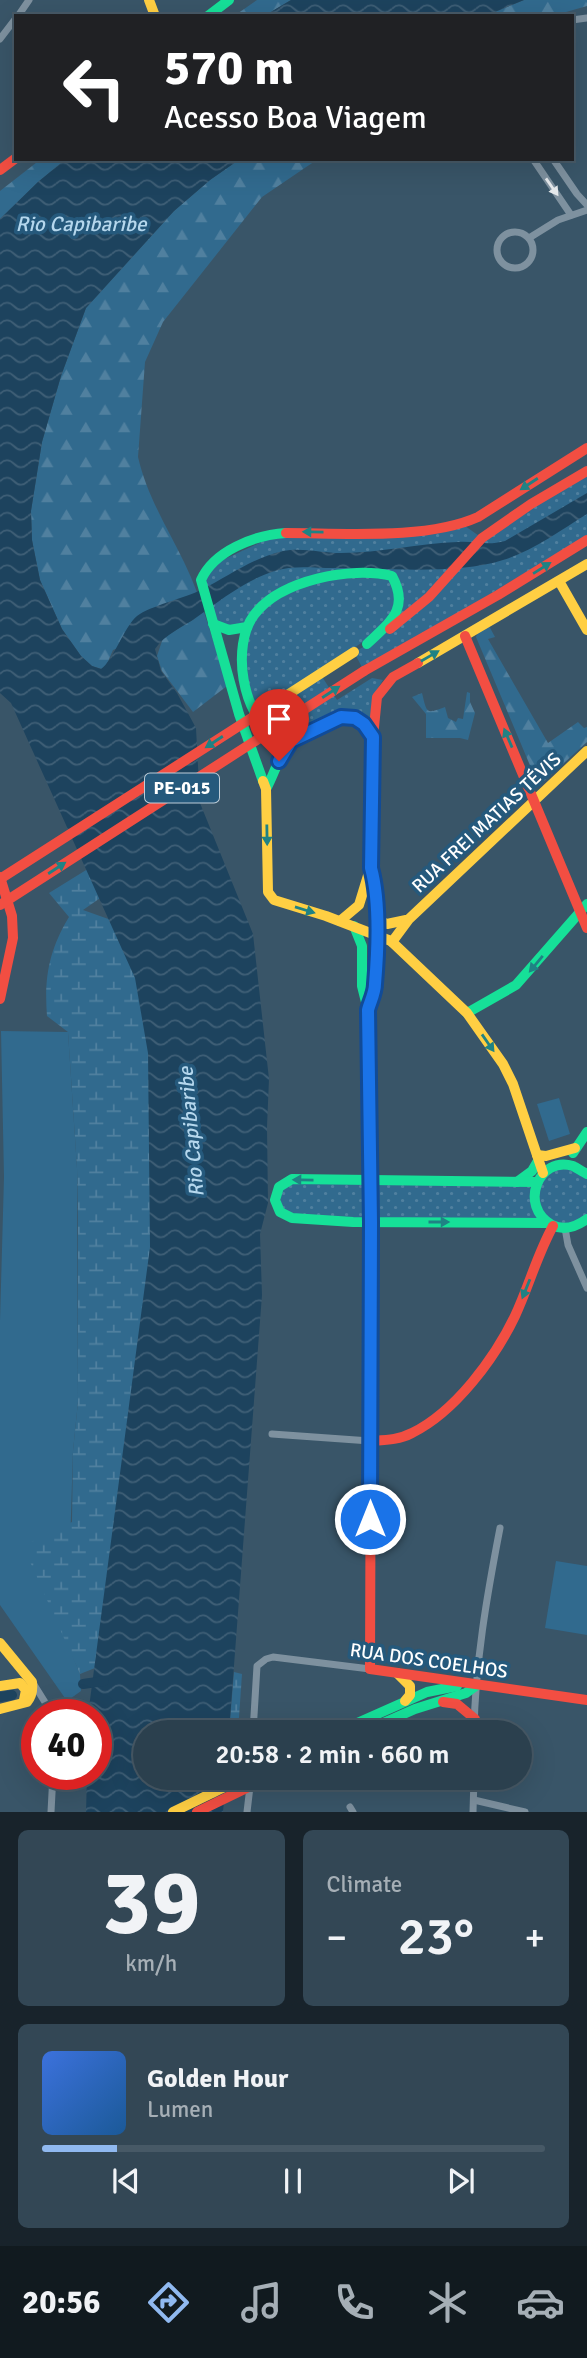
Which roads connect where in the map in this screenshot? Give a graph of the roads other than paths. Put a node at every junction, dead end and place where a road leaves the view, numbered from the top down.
1 (30, 0) edge
2 (229, 0) edge
3 (19, 14) edge
4 (211, 14) edge
5 (14, 21) edge
6 (0, 39) edge
7 (534, 161) edge
8 (554, 161) edge
9 (587, 207) edge
10 (571, 215) junction
11 (529, 238) junction
12 (587, 448) edge
13 (587, 471) edge
14 (587, 540) edge
15 (587, 564) edge
16 (559, 581) junction
17 (211, 618) junction
18 (247, 627) junction
19 (587, 630) edge
20 (465, 636) junction
21 (367, 644) junction
22 (373, 737) junction
23 (291, 741) junction
24 (587, 751) edge
25 (266, 789) junction
26 (535, 801) junction
27 (371, 868) junction
28 (0, 878) edge
29 (0, 905) edge
30 (583, 908) edge
31 (376, 919) junction
32 (408, 919) junction
33 (340, 921) junction
34 (354, 926) junction
35 (587, 928) edge
36 (376, 934) junction
37 (392, 942) junction
38 (0, 999) edge
39 (368, 1010) junction
40 (467, 1013) junction
41 (587, 1132) edge
42 (575, 1148) junction
43 (538, 1157) junction
44 (569, 1165) junction
45 (587, 1174) edge
46 (540, 1177) junction
47 (369, 1179) junction
48 (517, 1181) junction
49 (587, 1219) edge
50 (371, 1222) junction
51 (550, 1224) junction
52 (565, 1228) junction
53 (587, 1288) edge
54 (272, 1434) dead end
55 (370, 1441) junction
56 (500, 1528) dead end
57 (0, 1643) edge
58 (370, 1649) junction
59 (370, 1669) junction
60 (394, 1673) junction
61 (32, 1682) junction
62 (477, 1685) junction
63 (0, 1686) edge
64 (43, 1699) edge
65 (587, 1700) edge
66 (433, 1702) junction
67 (401, 1703) junction
68 (20, 1705) junction
69 (0, 1709) edge
70 (254, 1720) edge
71 (363, 1720) edge
72 (391, 1720) edge
73 (475, 1720) joint
74 (52, 1790) edge
75 (218, 1790) edge
76 (242, 1790) edge
77 (250, 1790) edge
78 (474, 1790) edge
79 (474, 1800) junction
80 (51, 1812) edge
81 (173, 1812) edge
82 (197, 1812) edge
83 (247, 1812) edge
84 (473, 1812) edge
85 (525, 1812) edge

1 - 3 street
2 - 4 main road
5 - 6 street
7 -> 10 street
8 - 9 street
9 - 10 street
10 - 11 street
11 - 11 street
12 -> 17 main road
13 - 21 main road, PE-015
29 -> 14 main road, PE-015, bridge
15 - 16 main road
16 - 19 main road
16 - 20 main road
17 - 18 main road
17 - 25 main road
18 - 21 main road
18 - 23 main road
22 -> 20 main road
26 -> 20 main road
21 -> 28 main road, PE-015, bridge
22 - 23 main road
22 - 27 main road
23 - 25 main road
24 - 26 main road, RUA FREI MATIAS TÉVIS
25 -> 33 main road
26 - 30 main road
26 - 32 main road, RUA FREI MATIAS TÉVIS
27 - 31 main road
27 - 33 main road
28 - 38 main road
30 - 35 main road
30 -> 40 main road
31 - 32 main road, RUA FREI MATIAS TÉVIS
31 - 36 main road
32 - 37 main road, RUA FREI MATIAS TÉVIS
33 - 34 main road
34 - 36 main road
34 - 39 main road
36 - 37 main road
36 - 39 main road
37 - 40 main road
39 - 47 main road
40 -> 43 main road
41 - 42 main road
42 - 43 main road
42 - 44 main road
43 - 46 main road
43 - 48 main road
44 - 45 main road
44 - 46 main road
46 - 48 main road
46 - 51 main road
47 - 48 main road
47 - 50 main road
47 -> 50 main road
49 - 52 main road
50 -> 51 main road
50 - 55 main road
51 - 52 main road
51 -> 55 main road
52 - 53 street
54 - 55 street
55 - 58 main road
56 - 62 street
57 - 61 main road
58 - 59 main road
58 - 60 main road
59 - 60 main road, RUA DOS COELHOS
59 - 70 street, RUA DOS COELHOS
60 - 62 main road, RUA DOS COELHOS
60 - 67 main road
61 - 64 street
61 - 68 main road
62 - 65 main road, RUA DOS COELHOS
62 - 66 main road
62 - 67 main road
62 - 73 street
63 - 68 main road
66 - 72 main road
66 - 73 main road
67 - 71 main road
68 - 69 main road
74 - 80 street
75 - 81 main road
76 - 82 main road, bridge
77 - 83 street
78 - 79 street
79 - 84 street
79 - 85 street

